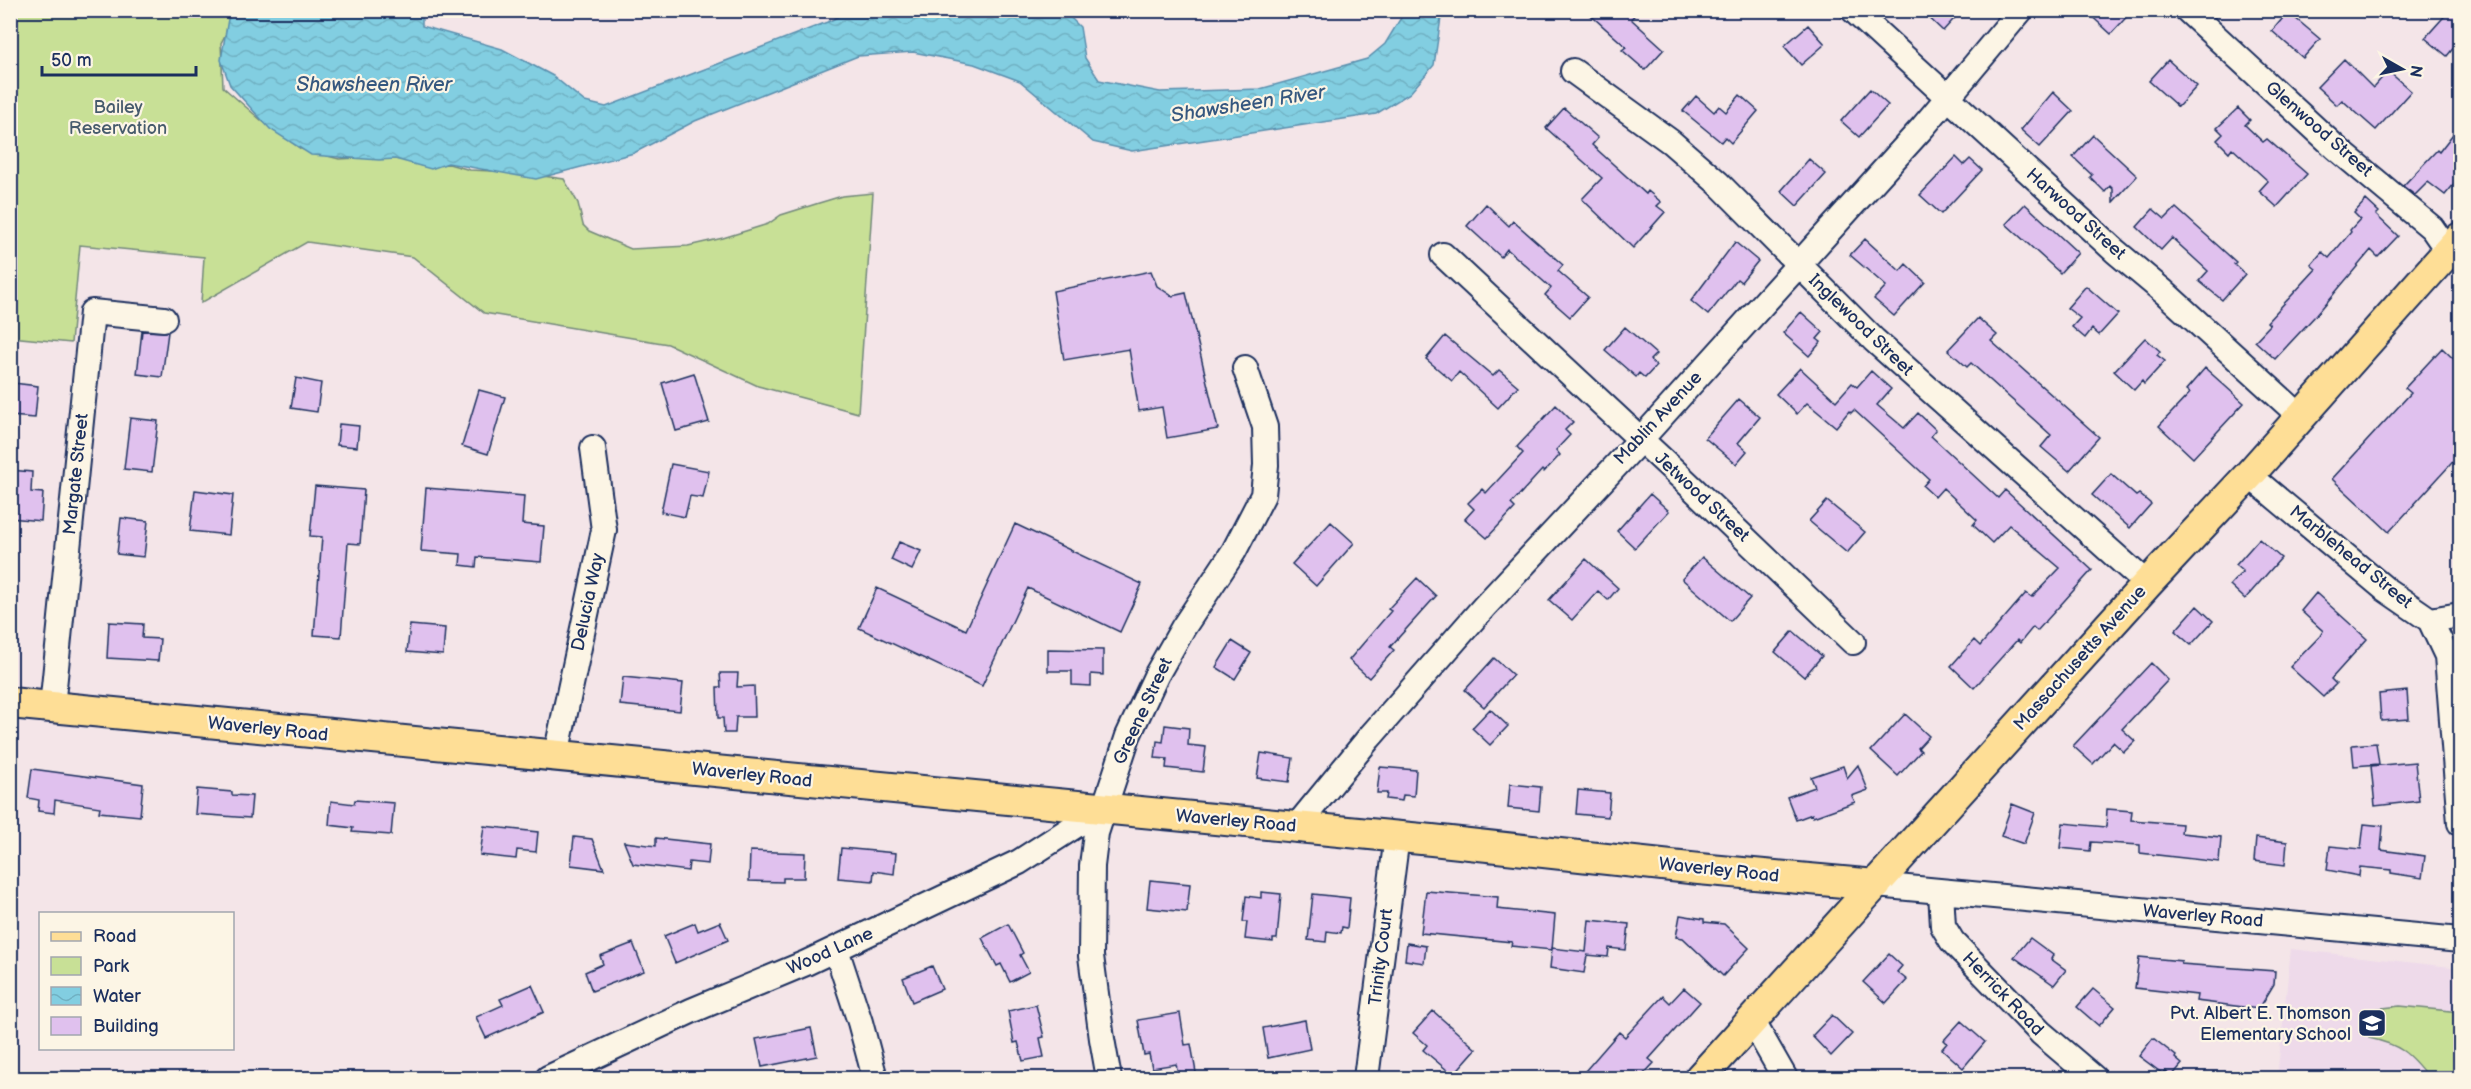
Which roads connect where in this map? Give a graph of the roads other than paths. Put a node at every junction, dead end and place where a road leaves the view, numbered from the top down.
1 (1853, 10) edge
2 (2021, 10) edge
3 (2187, 10) edge
4 (1573, 71) dead end
5 (1949, 98) junction
6 (2454, 244) edge
7 (1443, 255) dead end
8 (1798, 264) junction
9 (164, 319) dead end
10 (1245, 368) dead end
11 (2300, 416) junction
12 (1641, 439) junction
13 (593, 448) dead end
14 (2249, 475) junction
15 (2147, 584) junction
16 (2460, 615) edge
17 (2430, 620) junction
18 (1853, 642) dead end
19 (10, 703) edge
20 (52, 707) junction
21 (556, 755) junction
22 (1103, 808) junction
23 (2460, 823) edge
24 (1296, 827) junction
25 (1397, 836) junction
26 (1876, 885) junction
27 (1941, 892) junction
28 (2460, 940) edge
29 (836, 949) junction
30 (1753, 1022) junction
31 (548, 1078) edge
32 (875, 1078) edge
33 (1109, 1078) edge
34 (1366, 1078) edge
35 (1701, 1078) edge
36 (1785, 1078) edge
37 (2094, 1078) edge

1 - 5 street, Harwood Street
2 - 5 street, Mablin Avenue
3 - 6 street, Glenwood Street
4 - 8 street, Inglewood Street
5 - 8 street, Mablin Avenue
5 - 11 street, Harwood Street
6 - 11 main road, Massachusetts Avenue
7 - 12 street, Jetwood Street
8 - 12 street, Mablin Avenue
8 - 15 street, Inglewood Street
9 - 20 street, Margate Street
10 - 22 street, Greene Street
11 - 14 main road, Massachusetts Avenue
12 - 18 street, Jetwood Street
12 - 24 street, Mablin Avenue
13 - 21 street, Delucia Way
14 - 15 main road, Massachusetts Avenue
14 - 17 street, Marblehead Street
15 - 26 main road, Massachusetts Avenue
16 - 17 street, Marblehead Street
17 - 23 street
19 - 20 main road, Waverley Road
20 - 21 main road, Waverley Road
21 - 22 main road, Waverley Road
22 - 24 main road, Waverley Road
22 - 29 street, Wood Lane
22 - 33 street, Greene Street
24 - 25 main road, Waverley Road
25 - 26 main road, Waverley Road
25 - 34 street, Trinity Court
26 - 27 street, Waverley Road
26 - 30 main road, Massachusetts Avenue
27 - 28 street, Waverley Road
27 - 37 street, Herrick Road
29 - 31 street, Wood Lane
29 - 32 street
30 - 35 main road, Massachusetts Avenue
30 - 36 street

